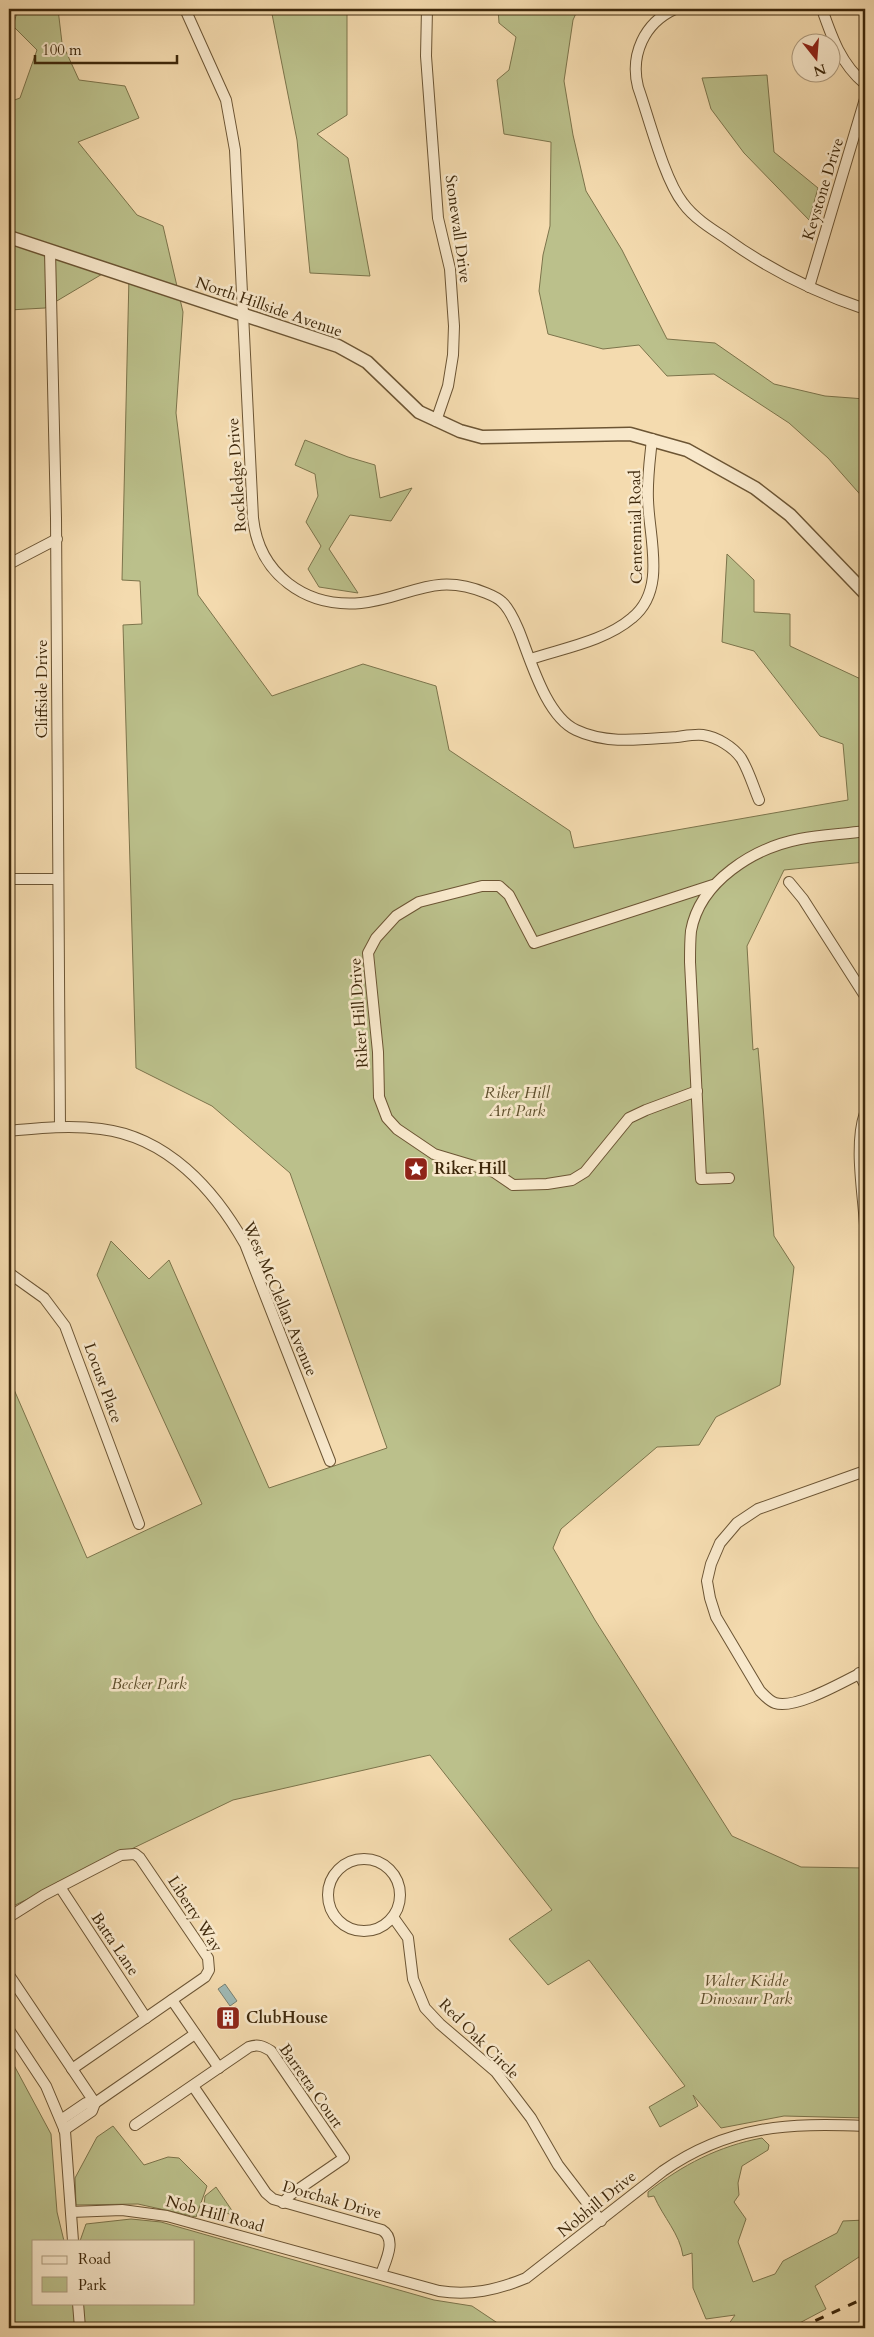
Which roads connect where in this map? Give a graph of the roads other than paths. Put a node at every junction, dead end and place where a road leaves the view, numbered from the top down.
1 (185, 9) edge
2 (427, 9) edge
3 (675, 9) edge
4 (822, 9) edge
5 (865, 84) edge
6 (865, 100) edge
7 (9, 238) edge
8 (50, 251) junction
9 (808, 287) junction
10 (865, 309) edge
11 (244, 315) junction
12 (436, 421) junction
13 (652, 439) junction
14 (56, 539) junction
15 (9, 564) edge
16 (865, 593) edge
17 (530, 659) junction
18 (759, 800) dead end
19 (865, 832) edge
20 (9, 879) edge
21 (58, 879) junction
22 (789, 882) dead end
23 (713, 885) junction
24 (865, 996) edge
25 (696, 1091) junction
26 (865, 1113) edge
27 (60, 1127) junction
28 (9, 1131) edge
29 (729, 1178) dead end
30 (865, 1225) edge
31 (9, 1273) edge
32 (330, 1461) dead end
33 (865, 1471) edge
34 (139, 1524) dead end
35 (862, 1672) edge
36 (865, 1685) edge
37 (60, 1887) junction
38 (393, 1917) junction
39 (9, 1918) edge
40 (9, 1976) edge
41 (172, 2000) junction
42 (146, 2018) junction
43 (9, 2030) edge
44 (195, 2034) junction
45 (219, 2068) junction
46 (72, 2069) junction
47 (193, 2086) junction
48 (95, 2103) junction
49 (62, 2125) junction
50 (135, 2125) dead end
51 (865, 2126) edge
52 (283, 2203) junction
53 (71, 2212) junction
54 (601, 2221) junction
55 (73, 2240) edge
56 (349, 2266) joint
57 (382, 2274) junction
58 (78, 2304) edge
59 (80, 2328) edge

1 - 11 street, Rockledge Drive
2 - 12 street, Stonewall Drive
3 - 9 street
4 - 5 street
6 - 9 street, Keystone Drive
7 - 8 street, North Hillside Avenue
8 - 11 street, North Hillside Avenue
8 - 14 street, Cliffside Drive
9 - 10 street
11 - 12 street, North Hillside Avenue
11 - 17 street, Rockledge Drive
12 - 13 street, North Hillside Avenue
13 - 16 street, North Hillside Avenue
13 - 17 street, Centennial Road
14 - 15 street
14 - 21 street, Cliffside Drive
17 - 18 street, Rockledge Drive
19 - 23 street, Riker Hill Drive
20 - 21 street
21 - 27 street, Cliffside Drive
22 - 24 street
23 - 25 street, Riker Hill Drive
23 - 25 street, Riker Hill Drive
25 - 29 street, Riker Hill Drive
26 - 30 street
27 - 28 street, West McClellan Avenue
27 - 32 street, West McClellan Avenue
31 - 34 street, Locust Place
33 - 35 street
35 - 36 street
37 - 39 street, Liberty Way
37 - 41 street, Liberty Way
37 - 42 street, Batta Lane
38 - 38 street
38 - 54 street, Red Oak Circle
40 - 46 street
41 - 42 street, Liberty Way
41 - 44 street
42 - 46 street, Liberty Way
43 - 49 street
44 - 45 street
44 - 48 street
45 - 47 street, Barretta Court
45 - 52 street, Barretta Court
46 - 48 street
47 - 50 street, Barretta Court
47 - 52 street, Dorchak Drive
48 - 49 street
49 - 53 street
51 - 54 street, Nobhill Drive
52 - 57 street, Dorchak Drive
53 - 55 street
53 - 56 street, Nob Hill Road
54 - 57 street, Nobhill Drive
56 - 57 street, Nobhill Drive
58 - 59 street

